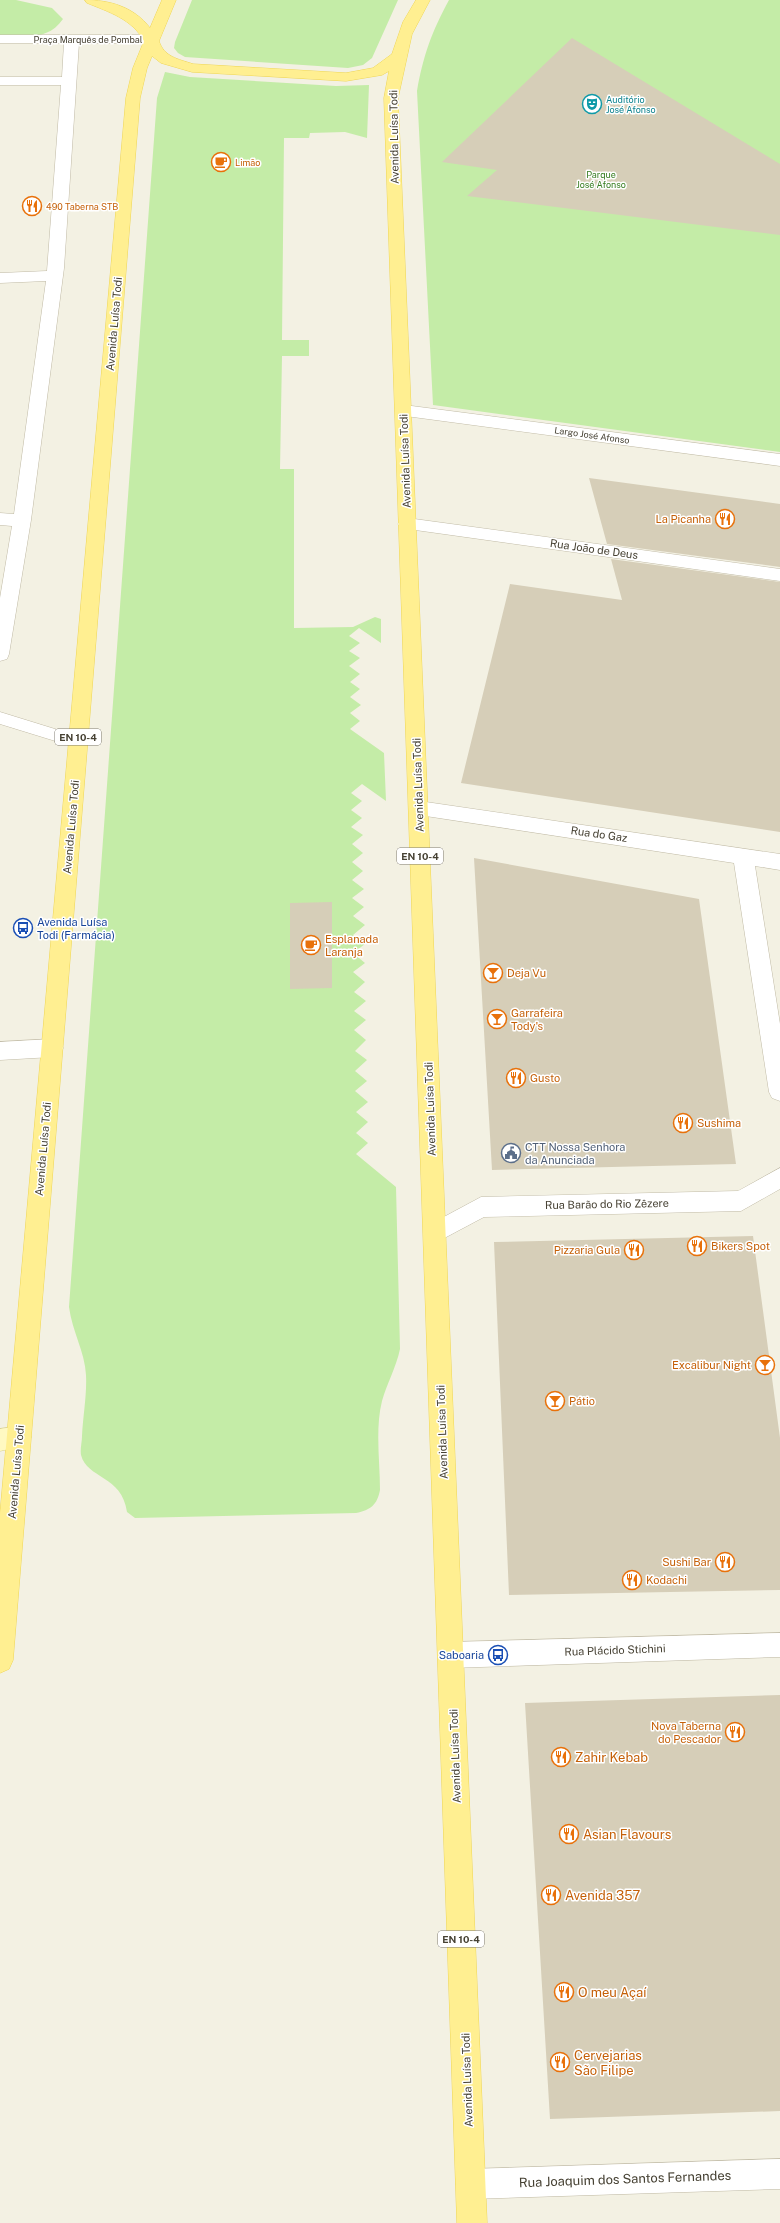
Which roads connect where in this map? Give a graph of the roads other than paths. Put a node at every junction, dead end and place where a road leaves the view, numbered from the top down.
1 (92, 0) edge
2 (169, 0) edge
3 (421, 1) edge
4 (0, 39) edge
5 (72, 39) junction
6 (151, 39) junction
7 (398, 57) junction
8 (0, 81) edge
9 (70, 81) junction
10 (54, 276) junction
11 (0, 278) edge
12 (404, 411) junction
13 (780, 460) edge
14 (0, 519) edge
15 (22, 520) junction
16 (408, 524) junction
17 (780, 575) edge
18 (0, 654) edge
19 (0, 718) edge
20 (78, 742) junction
21 (419, 808) junction
22 (743, 856) junction
23 (780, 862) edge
24 (52, 1048) junction
25 (0, 1052) edge
26 (780, 1092) edge
27 (780, 1178) edge
28 (434, 1232) junction
29 (9, 1438) edge
30 (780, 1646) edge
31 (451, 1655) junction
32 (0, 1660) edge
33 (780, 2174) edge
34 (471, 2184) junction
35 (472, 2223) edge

1 - 6 main road, Praça Marquês de Pombal
2 - 6 main road, Avenida Luísa Todi / EN 10-4
3 - 7 main road, Avenida Luísa Todi / EN 10-4
4 - 5 street, Praça Marquês de Pombal
5 - 6 street, Praça Marquês de Pombal
5 - 9 street
6 - 7 main road
6 - 20 main road, Avenida Luísa Todi / EN 10-4
7 - 12 main road, Avenida Luísa Todi / EN 10-4
8 - 9 street
9 - 10 street
10 - 11 street
10 - 15 street
12 - 13 street, Largo José Afonso
12 - 16 main road, Avenida Luísa Todi / EN 10-4
14 - 15 street
15 - 18 street
16 - 17 street, Rua João de Deus
16 - 21 main road, Avenida Luísa Todi / EN 10-4
19 - 20 lane
20 - 24 main road, Avenida Luísa Todi / EN 10-4
21 - 22 street, Rua do Gaz
21 - 28 main road, Avenida Luísa Todi / EN 10-4
22 - 23 street, Rua do Gaz
22 - 26 street
24 - 25 street
24 - 29 main road, Avenida Luísa Todi / EN 10-4
27 - 28 street, Rua Barão do Rio Zêzere
28 - 31 main road, Avenida Luísa Todi / EN 10-4
29 - 32 main road, Avenida Luísa Todi / EN 10-4
30 - 31 street, Rua Plácido Stichini
31 - 34 main road, Avenida Luísa Todi / EN 10-4
33 - 34 street, Rua Joaquim dos Santos Fernandes
34 - 35 main road, Avenida Luísa Todi / EN 10-4

